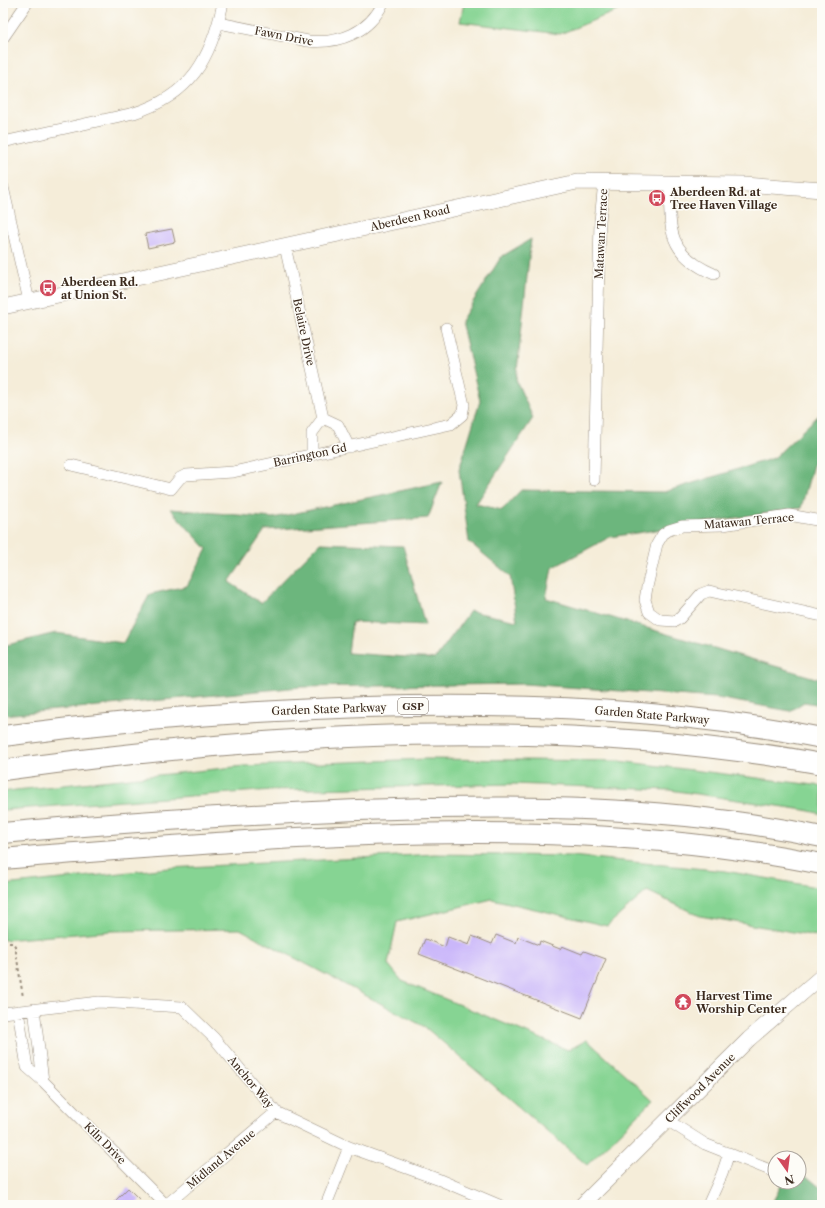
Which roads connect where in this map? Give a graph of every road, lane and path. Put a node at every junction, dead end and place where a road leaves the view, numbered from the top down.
1 (27, 3) edge
2 (223, 3) edge
3 (383, 3) edge
4 (219, 23) junction
5 (3, 38) edge
6 (3, 142) edge
7 (604, 181) junction
8 (670, 183) junction
9 (3, 187) edge
10 (822, 190) edge
11 (285, 246) junction
12 (714, 274) dead end
13 (29, 301) junction
14 (3, 307) edge
15 (446, 328) dead end
16 (323, 418) junction
17 (349, 447) junction
18 (312, 455) junction
19 (71, 464) dead end
20 (594, 480) dead end
21 (822, 521) edge
22 (822, 616) edge
23 (3, 736) edge
24 (822, 738) edge
25 (822, 764) edge
26 (3, 770) edge
27 (3, 833) edge
28 (822, 837) edge
29 (3, 859) edge
30 (822, 864) edge
31 (3, 943) edge
32 (822, 976) edge
33 (23, 997) dead end
34 (34, 1009) junction
35 (18, 1011) junction
36 (3, 1013) edge
37 (43, 1081) junction
38 (276, 1112) junction
39 (667, 1120) junction
40 (350, 1147) junction
41 (729, 1153) junction
42 (767, 1169) edge
43 (166, 1205) edge
44 (326, 1205) edge
45 (499, 1205) edge
46 (582, 1205) edge
47 (708, 1205) edge

1 - 5 street
2 - 4 street
3 - 4 street, Fawn Drive
4 - 6 street
7 - 8 street, Aberdeen Road
7 - 11 street, Aberdeen Road
7 - 20 street, Matawan Terrace
8 - 10 street, Aberdeen Road
8 - 12 street
9 - 13 street
11 - 13 street, Aberdeen Road
11 - 16 street, Belaire Drive
13 - 14 street, Aberdeen Road
15 - 17 street, Barrington Gd
16 - 17 street
16 - 18 street
17 - 18 street, Barrington Gd
18 - 19 street, Barrington Gd
21 - 22 street, Matawan Terrace
23 - 24 highway, Garden State Parkway / GSP
25 - 26 highway
27 - 28 highway
29 - 30 highway
31 - 33 path
32 - 39 street, Cliffwood Avenue
34 - 35 street, Anchor Way
34 - 37 street
34 - 38 street, Anchor Way
35 - 36 street, Anchor Way
35 - 37 street, Kiln Drive
37 - 43 street, Kiln Drive
38 - 40 street, Anchor Way
38 - 43 street, Midland Avenue
39 - 41 street
39 - 46 street, Cliffwood Avenue
40 - 44 street
40 - 45 street, Anchor Way
41 - 42 street
41 - 47 street

